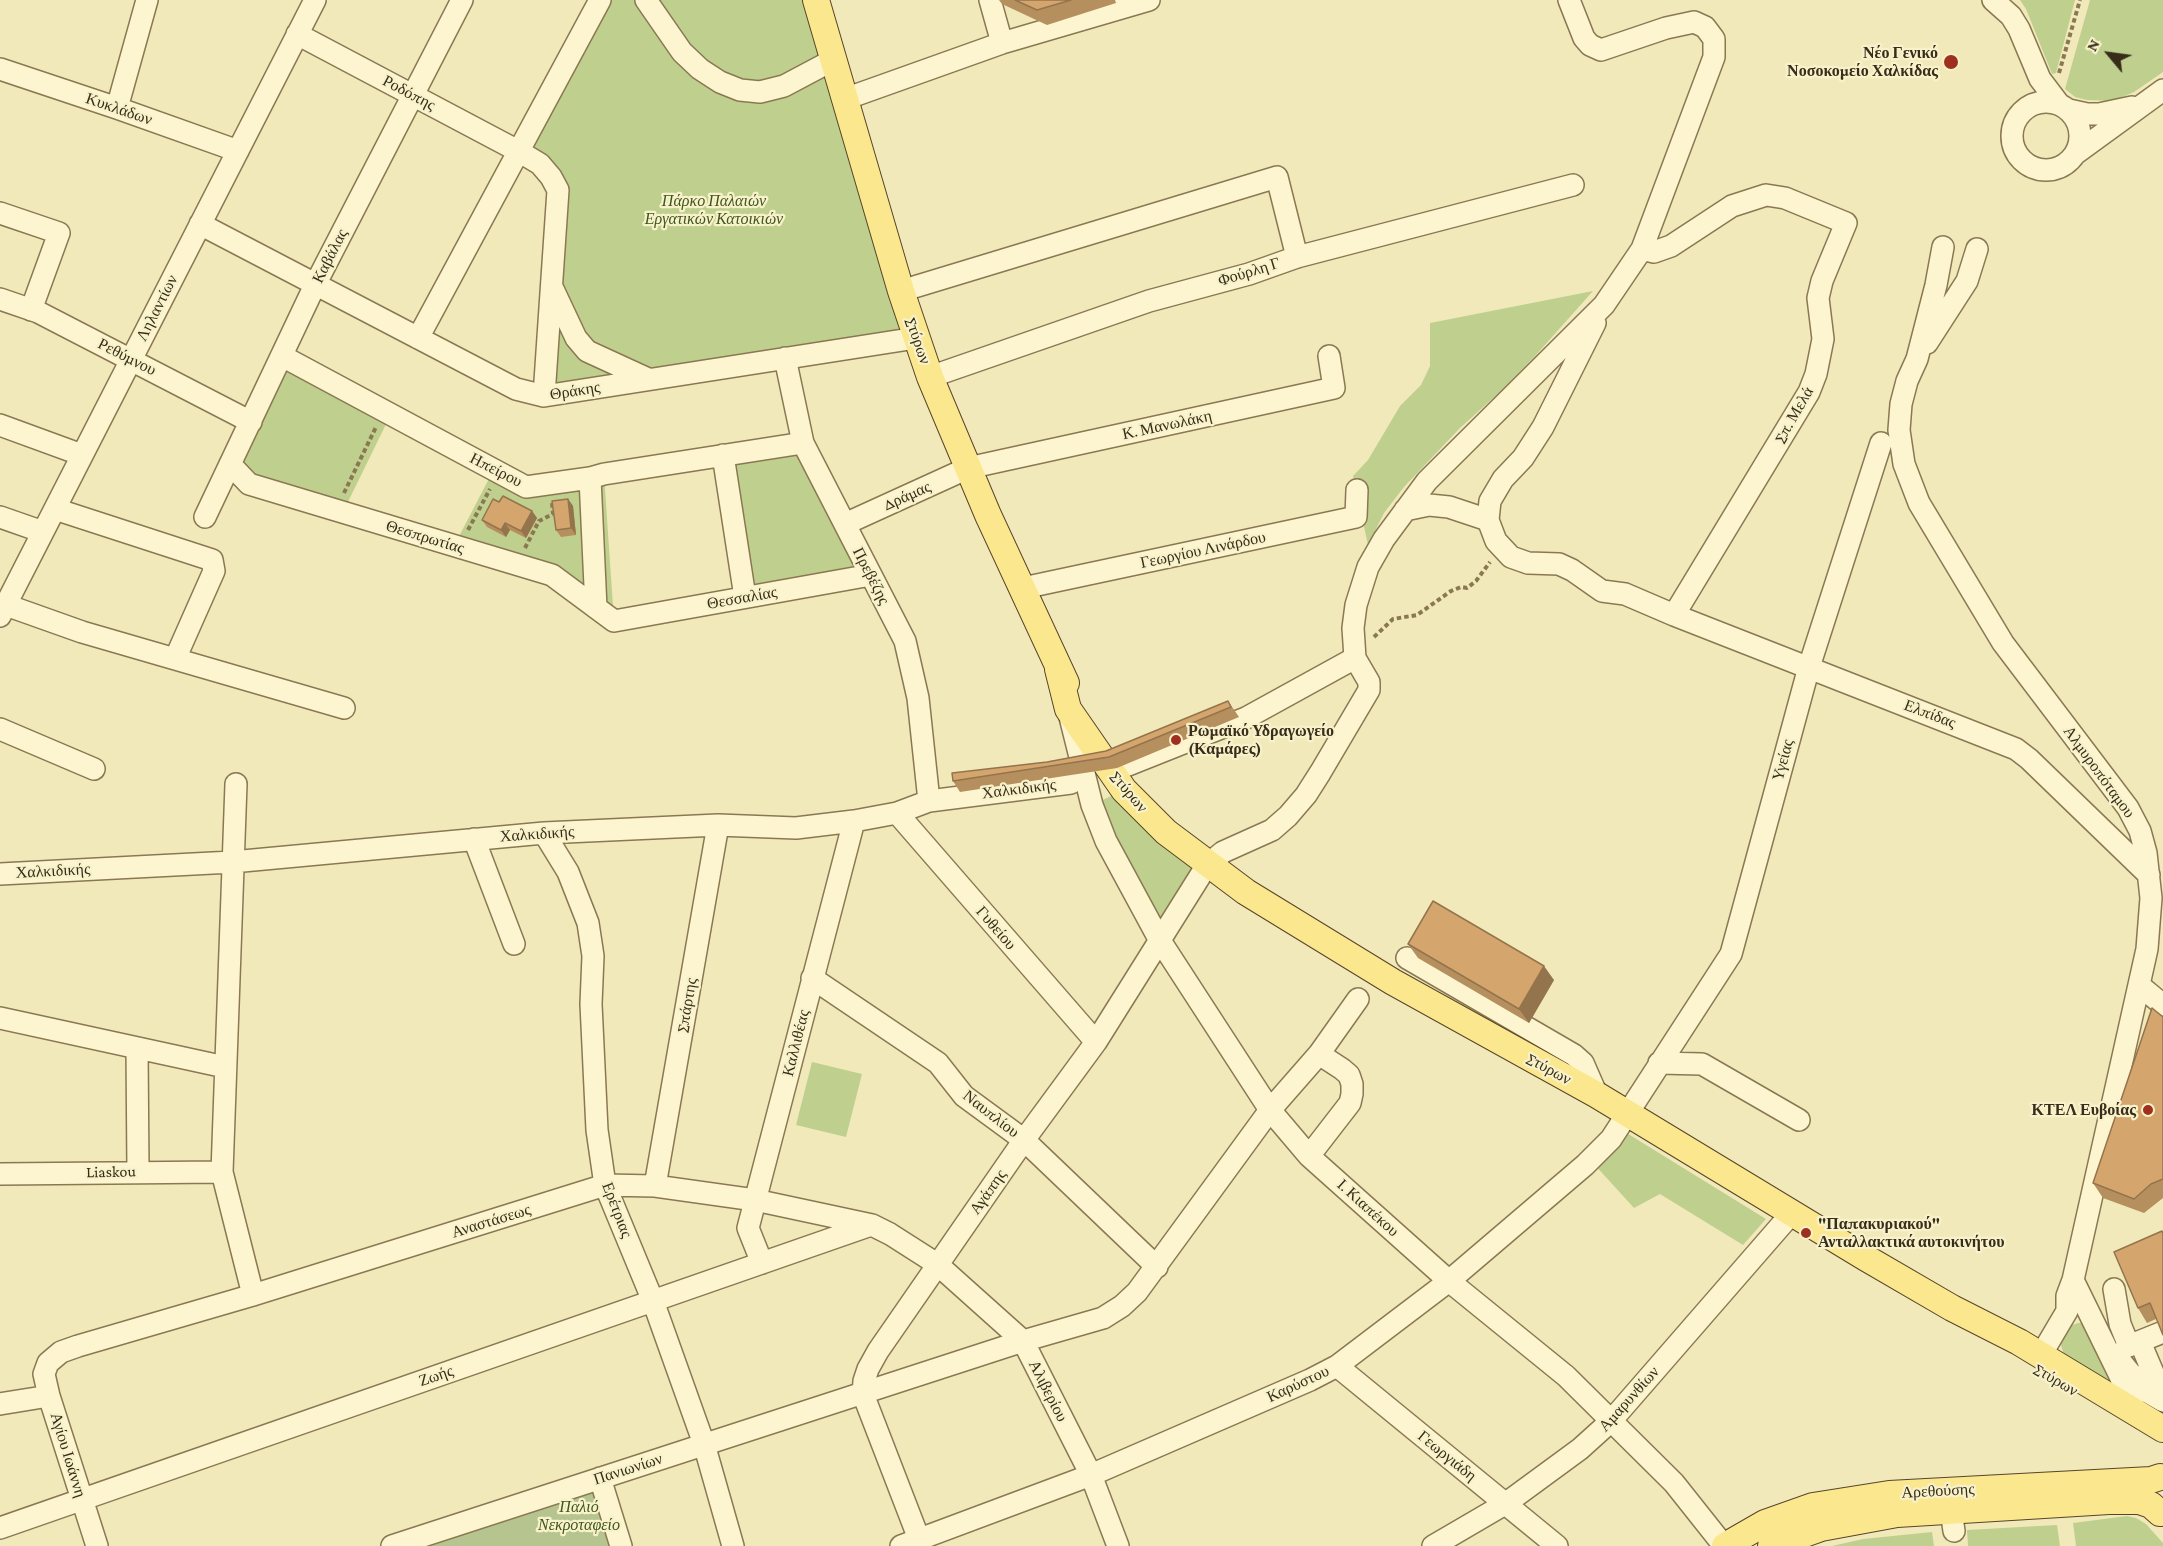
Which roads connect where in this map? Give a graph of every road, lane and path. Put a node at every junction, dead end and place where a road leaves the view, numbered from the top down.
1 (147, 0) edge
2 (315, 0) edge
3 (462, 0) edge
4 (646, 0) edge
5 (816, 0) edge
6 (990, 0) edge
7 (1149, 0) edge
8 (1569, 0) edge
9 (1993, 0) edge
10 (2080, 0) edge
11 (596, 1) edge
12 (297, 34) junction
13 (1002, 44) junction
14 (833, 60) junction
15 (2032, 63) junction
16 (0, 69) edge
17 (2058, 78) dead end
18 (2163, 90) edge
19 (412, 95) junction
20 (844, 99) junction
21 (2143, 102) junction
22 (2064, 107) junction
23 (117, 108) junction
24 (2017, 118) junction
25 (238, 151) junction
26 (520, 152) junction
27 (2075, 154) junction
28 (1573, 185) dead end
29 (0, 213) edge
30 (200, 224) junction
31 (1943, 247) dead end
32 (1642, 249) junction
33 (1977, 249) dead end
34 (1297, 257) junction
35 (1938, 271) junction
36 (1967, 281) junction
37 (315, 285) junction
38 (552, 286) junction
39 (901, 291) junction
40 (0, 300) edge
41 (1604, 305) junction
42 (31, 310) junction
43 (418, 338) junction
44 (916, 338) junction
45 (282, 356) junction
46 (1329, 356) dead end
47 (785, 358) junction
48 (131, 359) junction
49 (1917, 359) junction
50 (930, 377) junction
51 (648, 379) junction
52 (544, 396) junction
53 (384, 411) junction
54 (250, 422) junction
55 (0, 424) edge
56 (1881, 442) dead end
57 (803, 443) junction
58 (82, 455) junction
59 (723, 455) junction
60 (230, 464) junction
61 (968, 468) junction
62 (499, 472) junction
63 (590, 478) junction
64 (550, 483) junction
65 (1357, 490) dead end
66 (55, 509) junction
67 (336, 510) junction
68 (1405, 510) junction
69 (0, 517) edge
70 (205, 517) dead end
71 (1488, 520) junction
72 (845, 524) junction
73 (43, 532) junction
74 (459, 547) junction
75 (1502, 547) junction
76 (520, 565) junction
77 (871, 575) junction
78 (1023, 588) junction
79 (745, 597) junction
80 (596, 608) junction
81 (3, 610) edge
82 (1674, 615) junction
83 (614, 621) joint
84 (1354, 650) junction
85 (175, 659) junction
86 (1809, 667) junction
87 (1058, 669) junction
88 (344, 708) dead end
89 (1068, 709) junction
90 (0, 729) edge
91 (1073, 735) junction
92 (1123, 767) junction
93 (93, 769) dead end
94 (1071, 783) junction
95 (236, 784) dead end
96 (929, 801) junction
97 (1092, 805) junction
98 (897, 813) junction
99 (1153, 820) junction
100 (855, 821) junction
101 (718, 825) junction
102 (544, 833) junction
103 (474, 839) junction
104 (232, 862) junction
105 (1207, 865) junction
106 (0, 874) edge
107 (2149, 874) junction
108 (2157, 918) edge
109 (1159, 939) junction
110 (1418, 939) edge
111 (514, 944) dead end
112 (1407, 958) junction
113 (812, 978) junction
114 (1393, 982) junction
115 (2139, 986) junction
116 (1358, 999) dead end
117 (2163, 1005) edge
118 (0, 1018) edge
119 (1096, 1042) junction
120 (137, 1048) junction
121 (1319, 1054) junction
122 (1659, 1063) junction
123 (225, 1067) junction
124 (1597, 1095) junction
125 (1270, 1110) junction
126 (1628, 1113) junction
127 (1800, 1120) dead end
128 (1024, 1140) junction
129 (1310, 1156) junction
130 (138, 1172) junction
131 (222, 1172) junction
132 (0, 1174) edge
133 (605, 1185) junction
134 (655, 1186) junction
135 (755, 1200) junction
136 (1791, 1214) junction
137 (872, 1225) junction
138 (762, 1263) junction
139 (937, 1264) junction
140 (1157, 1267) junction
141 (1449, 1281) junction
142 (2070, 1288) junction
143 (2114, 1289) dead end
144 (253, 1295) junction
145 (653, 1301) junction
146 (1952, 1308) junction
147 (2163, 1332) edge
148 (1023, 1341) junction
149 (2123, 1349) junction
150 (2035, 1352) junction
151 (48, 1363) joint
152 (1337, 1366) junction
153 (2120, 1376) junction
154 (863, 1394) junction
155 (50, 1396) junction
156 (2163, 1401) edge
157 (0, 1404) edge
158 (2136, 1413) junction
159 (1611, 1420) junction
160 (2163, 1430) edge
161 (704, 1444) junction
162 (2163, 1447) edge
163 (2162, 1474) edge
164 (1091, 1475) junction
165 (600, 1478) junction
166 (82, 1500) junction
167 (1505, 1504) junction
168 (2162, 1515) edge
169 (0, 1528) edge
170 (910, 1543) edge
171 (97, 1546) edge
172 (392, 1546) edge
173 (621, 1546) edge
174 (733, 1546) edge
175 (1118, 1546) edge
176 (1433, 1546) edge
177 (1557, 1546) edge
178 (1724, 1546) edge
179 (1771, 1546) edge

1 - 23 street
2 - 12 street, Ληλαντίων
3 - 19 street, Καβάλας
4 - 14 street
5 - 14 main road, Στύρων
6 - 13 street
7 - 13 street
8 - 32 street
9 - 15 street
10 - 17 path
11 - 26 street
12 - 19 street, Ροδόπης
12 - 25 street, Ληλαντίων
13 - 20 street
14 - 20 main road, Στύρων
15 - 22 street
15 - 24 street
16 - 23 street, Κυκλάδων
18 - 21 street
19 - 26 street, Ροδόπης
19 - 37 street, Καβάλας
20 - 39 main road, Στύρων
21 - 22 street
21 - 27 street
22 - 24 street
22 - 27 street
23 - 25 street, Κυκλάδων
24 - 27 street
25 - 30 street, Ληλαντίων
26 - 38 street, Ροδόπης
26 - 43 street
28 - 34 street, Φούρλη Γ
29 - 42 street
30 - 37 street, Θράκης
30 - 48 street, Ληλαντίων
31 - 35 street
32 - 41 street
32 - 82 street, Σπ. Μελά
33 - 36 street
34 - 39 street
34 - 50 street, Φούρλη Γ
35 - 36 street
35 - 49 street
36 - 49 street
37 - 43 street, Θράκης
37 - 45 street, Καβάλας
38 - 51 street
38 - 52 street, Ροδόπης
39 - 44 main road, Στύρων
40 - 42 street, Ρεθύμνου
41 - 68 street
41 - 71 street
42 - 48 street, Ρεθύμνου
43 - 52 street, Θράκης
44 - 47 street, Θράκης
44 - 50 main road, Στύρων
45 - 53 street, Ηπείρου
45 - 54 street, Καβάλας
46 - 61 street, Κ. Μανωλάκη
47 - 51 street, Θράκης
47 - 57 street, Πρεβέζης
48 - 54 street, Ρεθύμνου
48 - 58 street, Ληλαντίων
49 - 107 street, Αλμυροπόταμου
50 - 61 main road, Στύρων
51 - 52 street, Θράκης
53 - 62 street, Ηπείρου
53 - 67 path
54 - 60 street, Καβάλας
55 - 58 street
56 - 86 street, Υγείας
57 - 59 street, Ηπείρου
57 - 72 street, Πρεβέζης
58 - 66 street, Ληλαντίων
59 - 63 street, Ηπείρου
59 - 79 street
60 - 67 street, Θεσπρωτίας
60 - 70 street, Καβάλας
61 - 72 street, Δράμας
61 - 78 main road, Στύρων
62 - 64 street, Ηπείρου
62 - 74 path
63 - 64 street, Ηπείρου
63 - 80 street
64 - 76 path
65 - 78 street, Γεωργίου Λινάρδου
66 - 73 street, Ληλαντίων
66 - 85 street
67 - 74 street, Θεσπρωτίας
68 - 71 street
68 - 84 street
69 - 73 street
71 - 75 street
72 - 77 street, Πρεβέζης
73 - 81 street, Ληλαντίων
74 - 76 street, Θεσπρωτίας
75 - 82 street, Ελπίδας
75 - 84 path
76 - 80 street, Θεσπρωτίας
77 - 79 street, Θεσσαλίας
77 - 96 street, Πρεβέζης
78 - 87 main road, Στύρων
79 - 83 street, Θεσσαλίας
80 - 83 street, Θεσπρωτίας
81 - 85 street
82 - 86 street, Ελπίδας
84 - 92 street
84 - 105 street
85 - 88 street
86 - 107 street, Ελπίδας
86 - 122 street, Υγείας
87 - 89 main road, Στύρων
87 - 92 main road, Στύρων
89 - 91 street, Ι. Κιαπέκου
89 - 99 main road, Στύρων
90 - 93 street
91 - 94 street, Ι. Κιαπέκου
91 - 97 street, Ι. Κιαπέκου
92 - 99 main road, Στύρων
94 - 96 street, Χαλκιδικής
94 - 97 street, Ι. Κιαπέκου
95 - 104 street
96 - 98 street, Χαλκιδικής
97 - 109 street, Ι. Κιαπέκου
98 - 100 street, Χαλκιδικής
98 - 119 street, Γυθείου
99 - 105 main road, Στύρων
100 - 101 street, Χαλκιδικής
100 - 113 street, Καλλιθέας
101 - 102 street, Χαλκιδικής
101 - 134 street, Σπάρτης
102 - 103 street, Χαλκιδικής
102 - 133 street, Ερέτριας
103 - 104 street, Χαλκιδικής
103 - 111 street
104 - 106 street, Χαλκιδικής
104 - 123 street
105 - 109 street, Αγάπης
105 - 114 main road, Στύρων
107 - 108 street, Αλμυροπόταμου
108 - 115 street, Αλμυροπόταμου
109 - 119 street, Αγάπης
109 - 125 street, Ι. Κιαπέκου
110 - 112 street
112 - 114 street
112 - 124 street
113 - 128 street, Ναυπλίου
113 - 135 street, Καλλιθέας
114 - 124 main road, Στύρων
115 - 117 street
115 - 142 street, Αλμυροπόταμου
116 - 121 street, Πανιωνίων
118 - 120 street
119 - 128 street, Αγάπης
120 - 123 street
120 - 130 street
121 - 125 street, Πανιωνίων
121 - 129 street
122 - 126 street, Υγείας
122 - 127 street
123 - 131 street
124 - 126 main road, Στύρων
125 - 129 street, Ι. Κιαπέκου
125 - 140 street, Πανιωνίων
126 - 136 main road, Στύρων
126 - 141 street, Καρύστου
128 - 139 street, Αγάπης
128 - 140 street, Ναυπλίου
129 - 141 street, Ι. Κιαπέκου
130 - 131 street, Liaskou
130 - 132 street, Liaskou
131 - 144 street
133 - 134 street, Αναστάσεως
133 - 144 street, Αναστάσεως
133 - 145 street, Ερέτριας
134 - 135 street, Αναστάσεως
135 - 137 street, Αναστάσεως
135 - 138 street, Καλλιθέας
136 - 146 main road, Στύρων
136 - 159 street, Αμαρυνθίων
137 - 138 street, Ζωής
137 - 139 street, Αναστάσεως
138 - 145 street, Ζωής
139 - 148 street, Αλιβερίου
139 - 154 street, Αγάπης
140 - 148 street, Πανιωνίων
141 - 152 street, Καρύστου
141 - 159 street, Ι. Κιαπέκου
142 - 149 street
142 - 150 street, Αλμυροπόταμου
143 - 149 street
144 - 151 street, Αναστάσεως
145 - 161 street, Ερέτριας
145 - 166 street, Ζωής
146 - 150 main road, Στύρων
146 - 162 main road, Στύρων
147 - 149 street
148 - 154 street, Πανιωνίων
148 - 164 street, Αλιβερίου
149 - 153 street
150 - 158 main road, Στύρων
151 - 155 street, Αγίου Ιωάννη
152 - 164 street, Καρύστου
152 - 167 street, Γεωργιάδη
153 - 156 street
153 - 158 street
154 - 161 street, Πανιωνίων
154 - 170 street
155 - 157 street
155 - 166 street, Αγίου Ιωάννη
158 - 160 main road, Στύρων
159 - 167 street, Αμαρυνθίων
159 - 178 street, Ι. Κιαπέκου
161 - 165 street, Πανιωνίων
161 - 174 street, Ερέτριας
163 - 168 main road
163 - 178 main road, Αρεθούσης
164 - 170 street, Καρύστου
164 - 175 street, Αλιβερίου
165 - 172 street, Πανιωνίων
165 - 173 street
166 - 169 street, Ζωής
166 - 171 street, Αγίου Ιωάννη
167 - 176 street, Αμαρυνθίων
167 - 177 street, Γεωργιάδη
168 - 179 main road, Αρεθούσης

